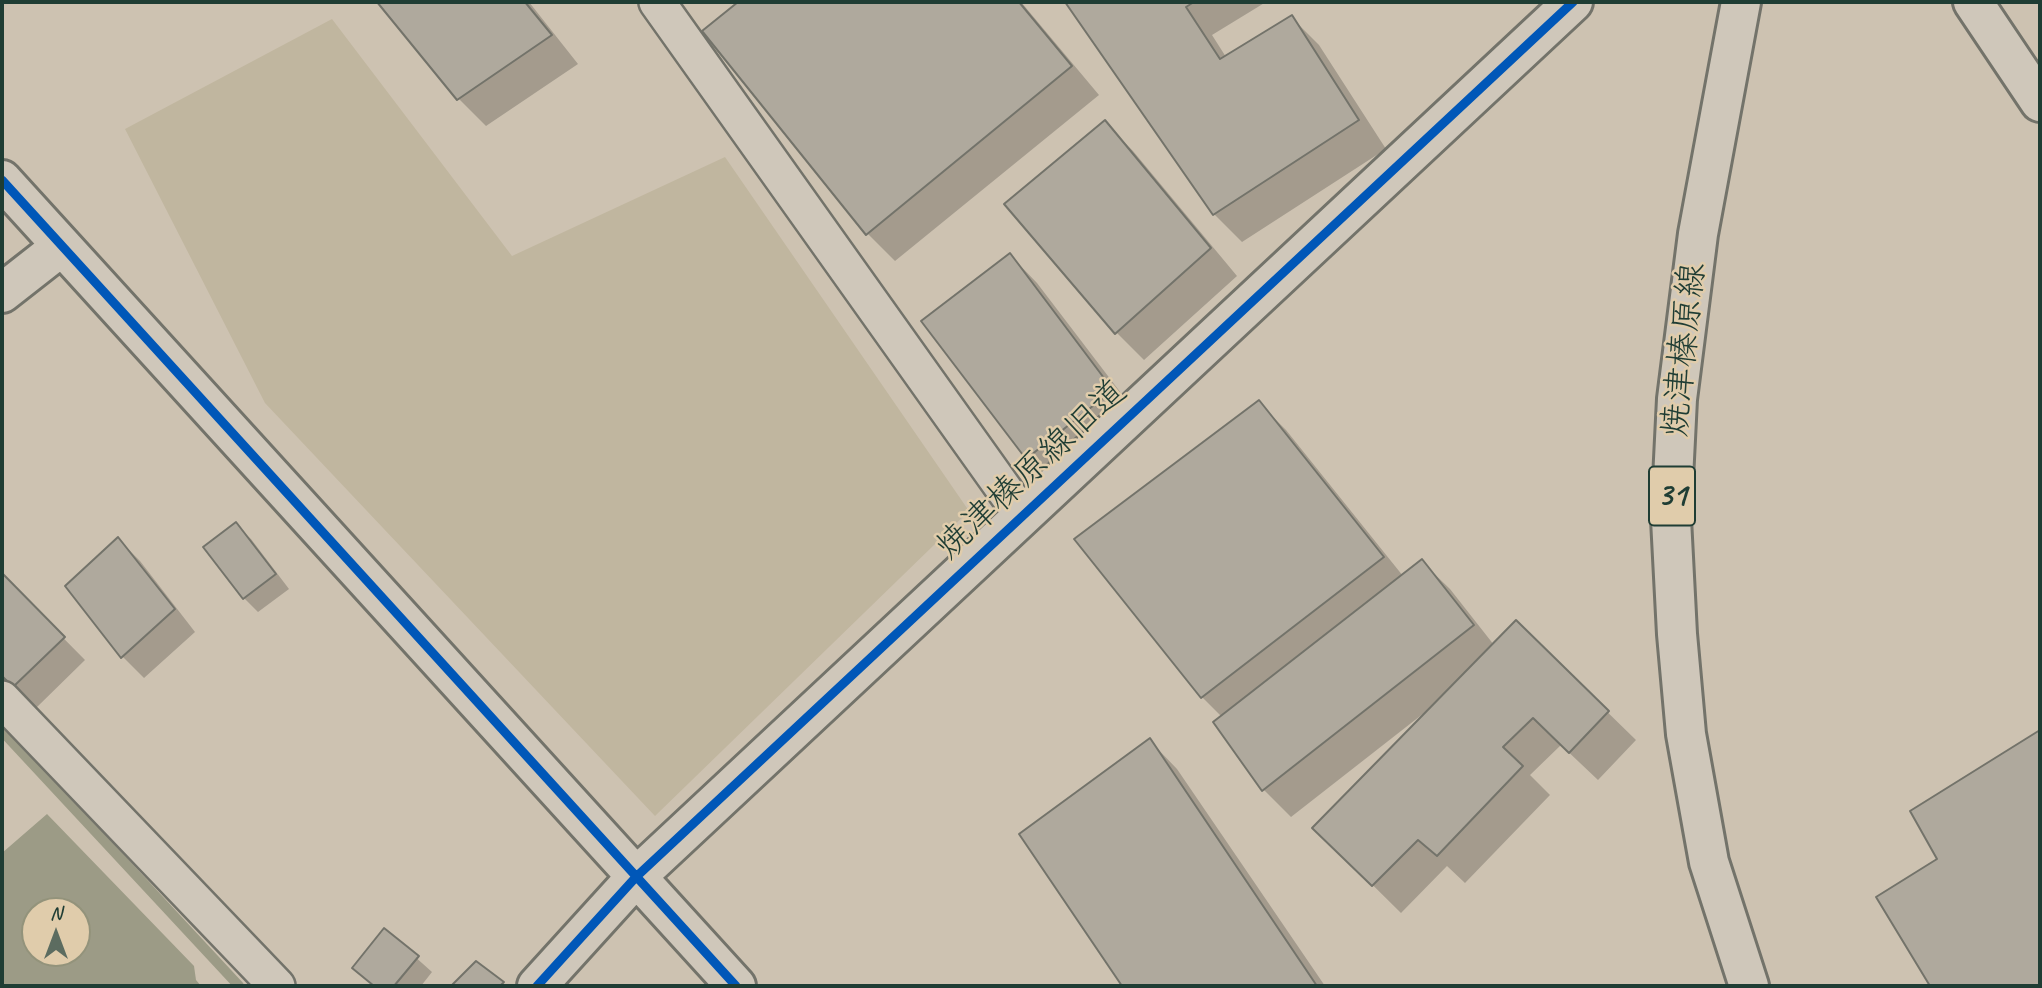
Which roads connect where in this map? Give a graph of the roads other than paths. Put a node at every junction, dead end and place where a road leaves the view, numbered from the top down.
1 (657, 2) edge
2 (1573, 2) edge
3 (1741, 2) edge
4 (1973, 2) edge
5 (2040, 102) edge
6 (2, 180) edge
7 (62, 246) junction
8 (2, 293) edge
9 (1023, 516) junction
10 (2, 699) edge
11 (636, 877) junction
12 (277, 986) edge
13 (537, 986) edge
14 (736, 986) edge
15 (1749, 986) edge

1 - 9 street
2 - 9 street, 焼津榛原線旧道
3 - 15 street, 焼津榛原線 / 31
4 - 5 street
6 - 7 street
7 - 8 street
7 - 11 street
9 - 11 street, 焼津榛原線旧道
10 - 12 street
11 - 13 street, 焼津榛原線旧道
11 - 14 street

